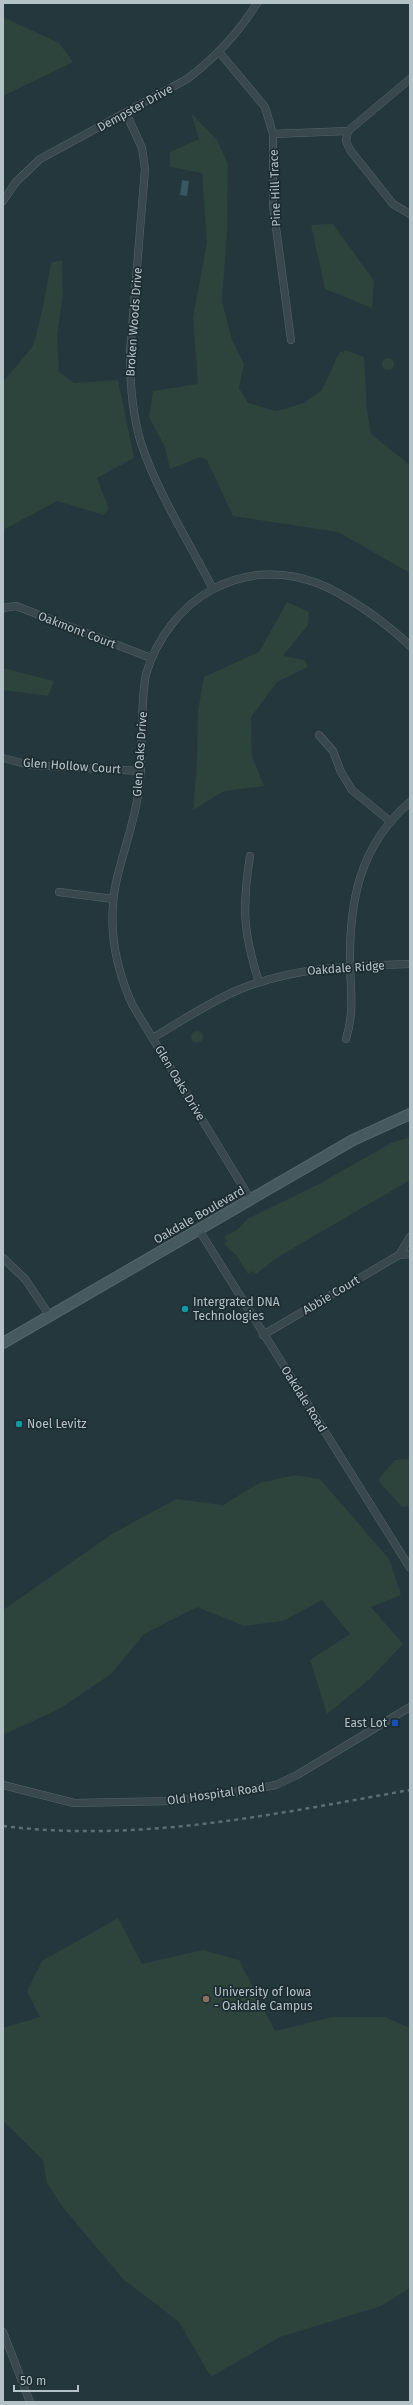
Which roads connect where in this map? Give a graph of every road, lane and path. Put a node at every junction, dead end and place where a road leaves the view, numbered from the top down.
1 (257, 3) edge
2 (220, 52) junction
3 (410, 79) edge
4 (126, 113) junction
5 (348, 131) junction
6 (273, 134) junction
7 (3, 201) edge
8 (410, 214) edge
9 (291, 340) dead end
10 (213, 589) junction
11 (3, 608) edge
12 (410, 646) edge
13 (151, 658) junction
14 (319, 735) dead end
15 (3, 758) edge
16 (141, 770) junction
17 (410, 802) edge
18 (391, 822) junction
19 (250, 856) dead end
20 (59, 892) dead end
21 (113, 899) junction
22 (410, 964) edge
23 (350, 966) junction
24 (259, 982) junction
25 (153, 1038) junction
26 (346, 1039) dead end
27 (410, 1114) edge
28 (251, 1200) junction
29 (199, 1230) junction
30 (410, 1237) edge
31 (410, 1254) edge
32 (399, 1255) junction
33 (3, 1258) edge
34 (50, 1316) junction
35 (263, 1335) junction
36 (3, 1344) edge
37 (410, 1568) edge
38 (410, 1707) edge
39 (3, 1785) edge
40 (3, 2332) edge
41 (30, 2402) edge

1 - 2 street, Dempster Drive
2 - 4 street, Dempster Drive
2 - 6 street, Pine Hill Trace
3 - 5 street
4 - 7 street, Dempster Drive
4 - 10 street, Broken Woods Drive
5 - 6 street
5 - 8 street
6 - 9 street, Pine Hill Trace
10 - 12 street, Glen Oaks Drive
10 - 13 street, Glen Oaks Drive
11 - 13 street, Oakmont Court
13 - 16 street, Glen Oaks Drive
14 - 18 street
15 - 16 street, Glen Hollow Court
16 - 21 street, Glen Oaks Drive
17 - 18 street
18 - 23 street
19 - 24 street
20 - 21 street
21 - 25 street, Glen Oaks Drive
22 - 23 street, Oakdale Ridge
23 - 24 street, Oakdale Ridge
23 - 26 street
24 - 25 street, Oakdale Ridge
25 - 28 street, Glen Oaks Drive
27 - 28 main road, Oakdale Boulevard
28 - 29 main road, Oakdale Boulevard
29 - 34 main road, Oakdale Boulevard
29 - 35 street, Oakdale Road
30 - 32 street, Abbie Court
31 - 32 street, Abbie Court
32 - 35 street, Abbie Court
33 - 34 street
34 - 36 main road, Oakdale Boulevard
35 - 37 street, Oakdale Road
38 - 39 street, Old Hospital Road
40 - 41 street

